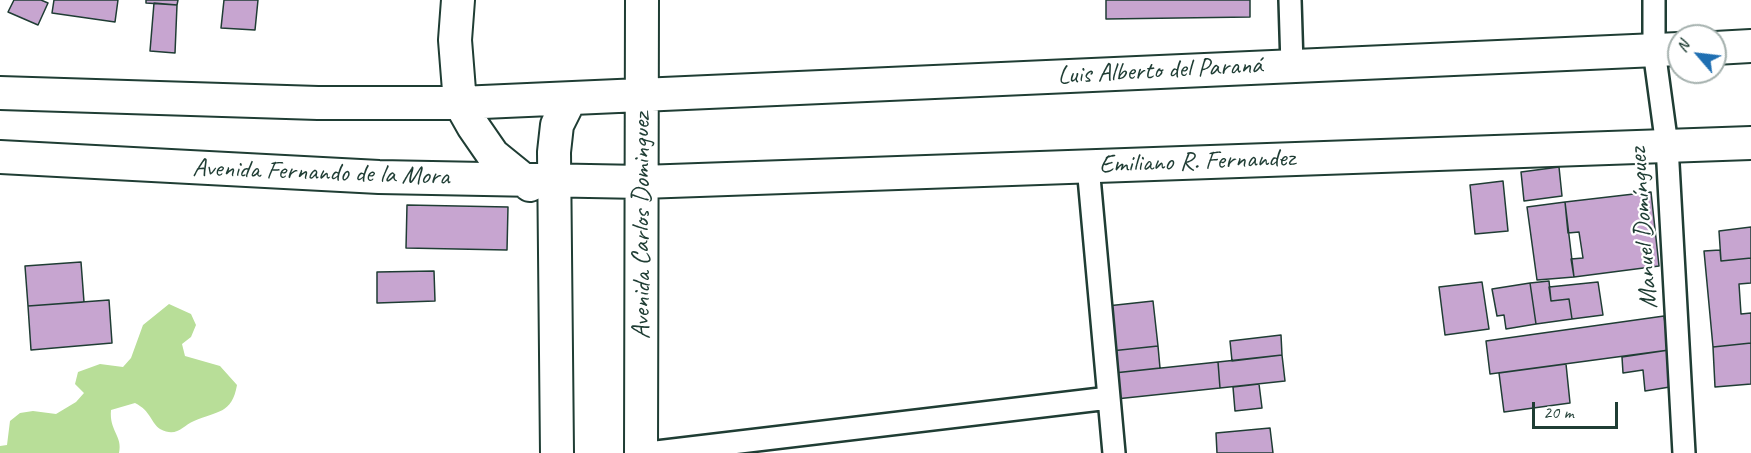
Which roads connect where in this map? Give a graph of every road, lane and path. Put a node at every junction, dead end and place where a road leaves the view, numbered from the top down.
1 (458, 0) edge
2 (642, 0) edge
3 (1290, 0) edge
4 (1654, 0) edge
5 (1751, 46) edge
6 (1727, 47) edge
7 (1667, 50) edge
8 (1293, 65) junction
9 (1667, 84) edge
10 (0, 93) edge
11 (642, 96) junction
12 (570, 99) junction
13 (460, 103) junction
14 (1751, 143) edge
15 (1667, 146) junction
16 (0, 157) edge
17 (1088, 166) junction
18 (540, 181) junction
19 (642, 182) junction
20 (1109, 398) junction
21 (557, 453) edge
22 (641, 453) edge
23 (648, 453) edge
24 (1114, 453) edge
25 (1684, 453) edge

1 - 13 main road
2 - 11 main road, Avenida Carlos Dominguez
3 - 8 street
4 - 7 street, Manuel Domínguez
5 - 6 main road
7 - 8 main road, Luis Alberto del Paraná
8 - 11 main road, Luis Alberto del Paraná
9 - 15 street, Manuel Domínguez
10 - 13 main road
11 - 12 main road
11 - 19 main road, Avenida Carlos Dominguez
12 - 13 main road
12 - 18 main road
13 - 18 main road
14 - 15 main road, Emiliano R. Fernandez
15 - 17 main road, Emiliano R. Fernandez
15 - 25 street, Manuel Domínguez
16 - 18 main road, Avenida Fernando de la Mora
17 - 19 main road, Emiliano R. Fernandez
17 - 20 street
18 - 19 main road, Avenida Fernando de la Mora
18 - 21 main road
19 - 22 main road, Avenida Carlos Dominguez
20 - 23 street
20 - 24 street

